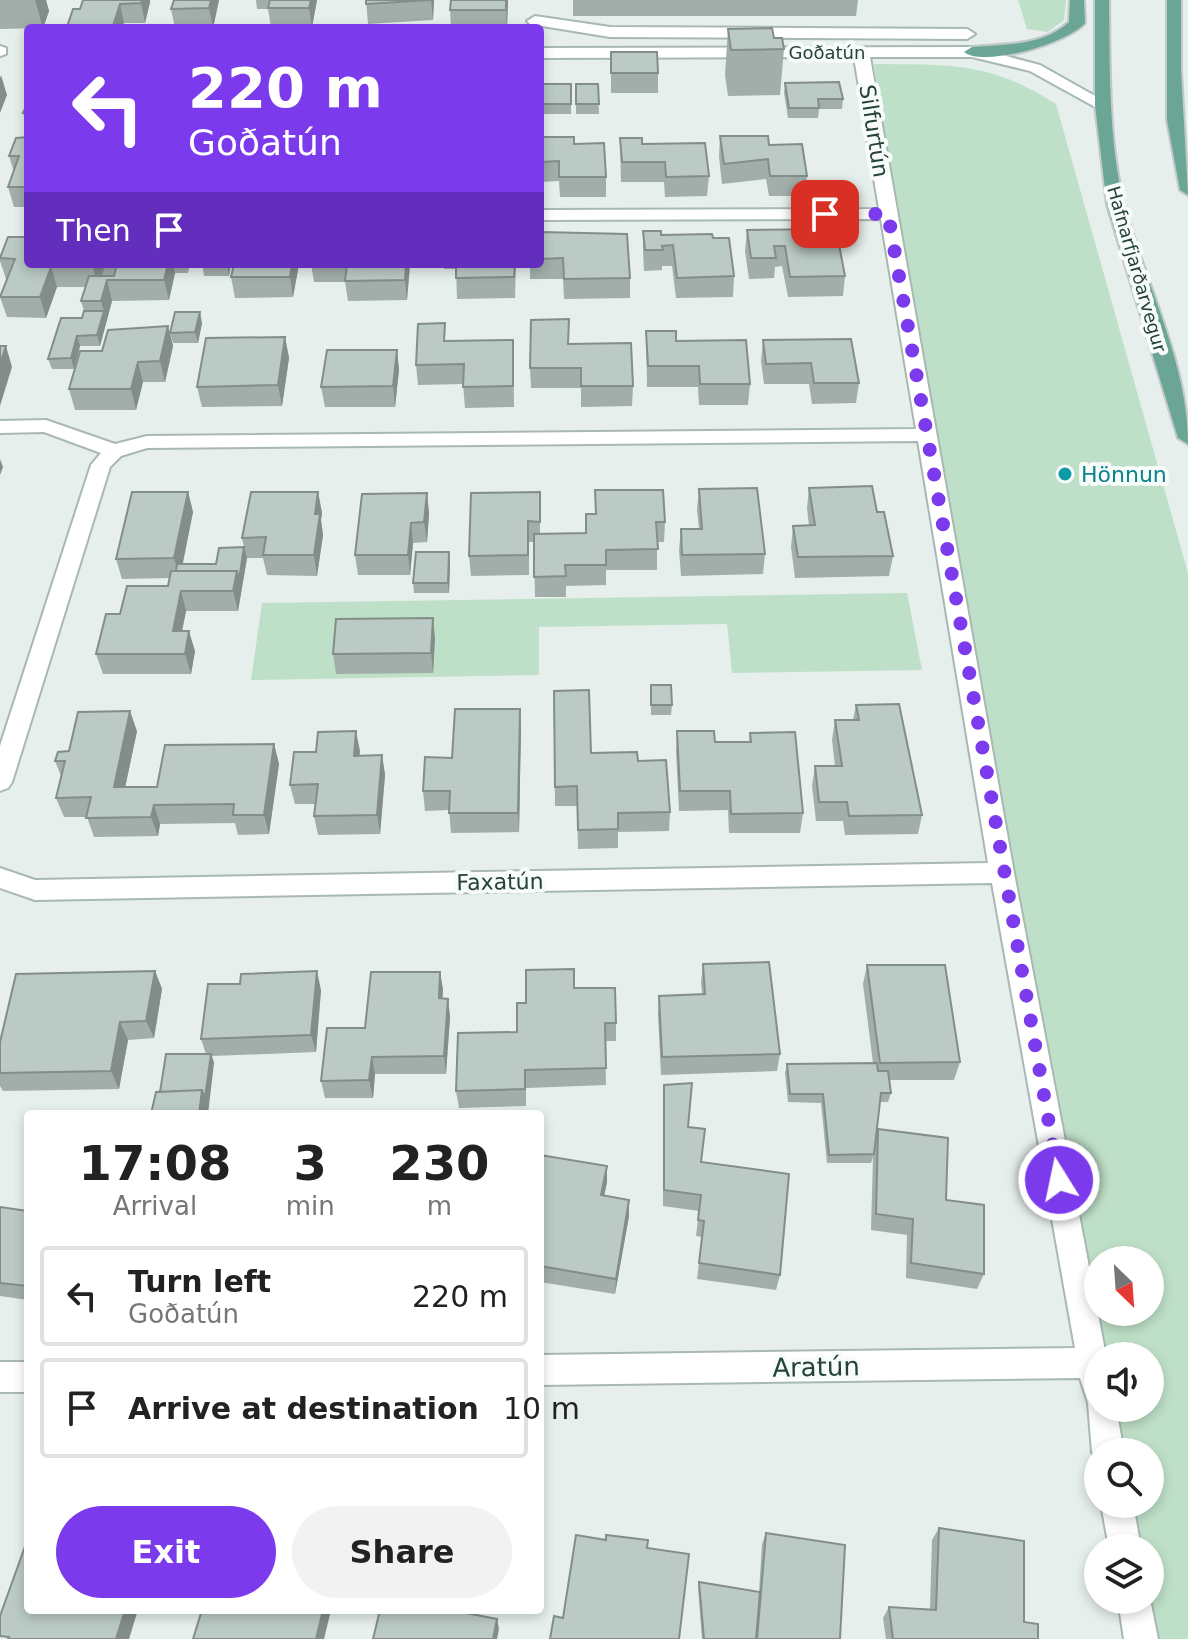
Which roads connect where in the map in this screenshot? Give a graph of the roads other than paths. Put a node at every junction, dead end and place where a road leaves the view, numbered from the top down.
1 (538, 0) edge
2 (1077, 0) edge
3 (1102, 0) edge
4 (1174, 0) edge
5 (535, 24) edge
6 (544, 25) edge
7 (967, 34) dead end
8 (861, 52) junction
9 (972, 52) junction
10 (544, 53) edge
11 (1103, 105) junction
12 (1185, 166) edge
13 (1188, 190) edge
14 (888, 214) junction
15 (544, 215) edge
16 (0, 427) edge
17 (925, 435) junction
18 (1188, 438) edge
19 (114, 451) junction
20 (0, 782) edge
21 (1002, 873) junction
22 (0, 878) edge
23 (1089, 1342) edge
24 (544, 1370) edge
25 (0, 1377) edge
26 (24, 1377) edge
27 (1084, 1378) edge
28 (1137, 1614) edge
29 (1141, 1639) edge

1 - 5 street
2 - 9 main road
3 - 11 main road, Hafnarfjarðarvegur
4 - 12 main road
6 - 7 street
8 - 9 street, Goðatún
8 - 10 street, Goðatún
8 - 14 street, Silfurtún
9 - 11 street, Goðatún
11 - 18 main road, Hafnarfjarðarvegur
12 - 13 main road
14 - 15 street
14 - 17 street, Silfurtún
16 - 19 street
17 - 19 street
17 - 21 street, Silfurtún
19 - 20 street
21 - 22 street, Faxatún
21 - 23 street, Silfurtún
24 - 27 street, Aratún
25 - 26 street
28 - 29 street

